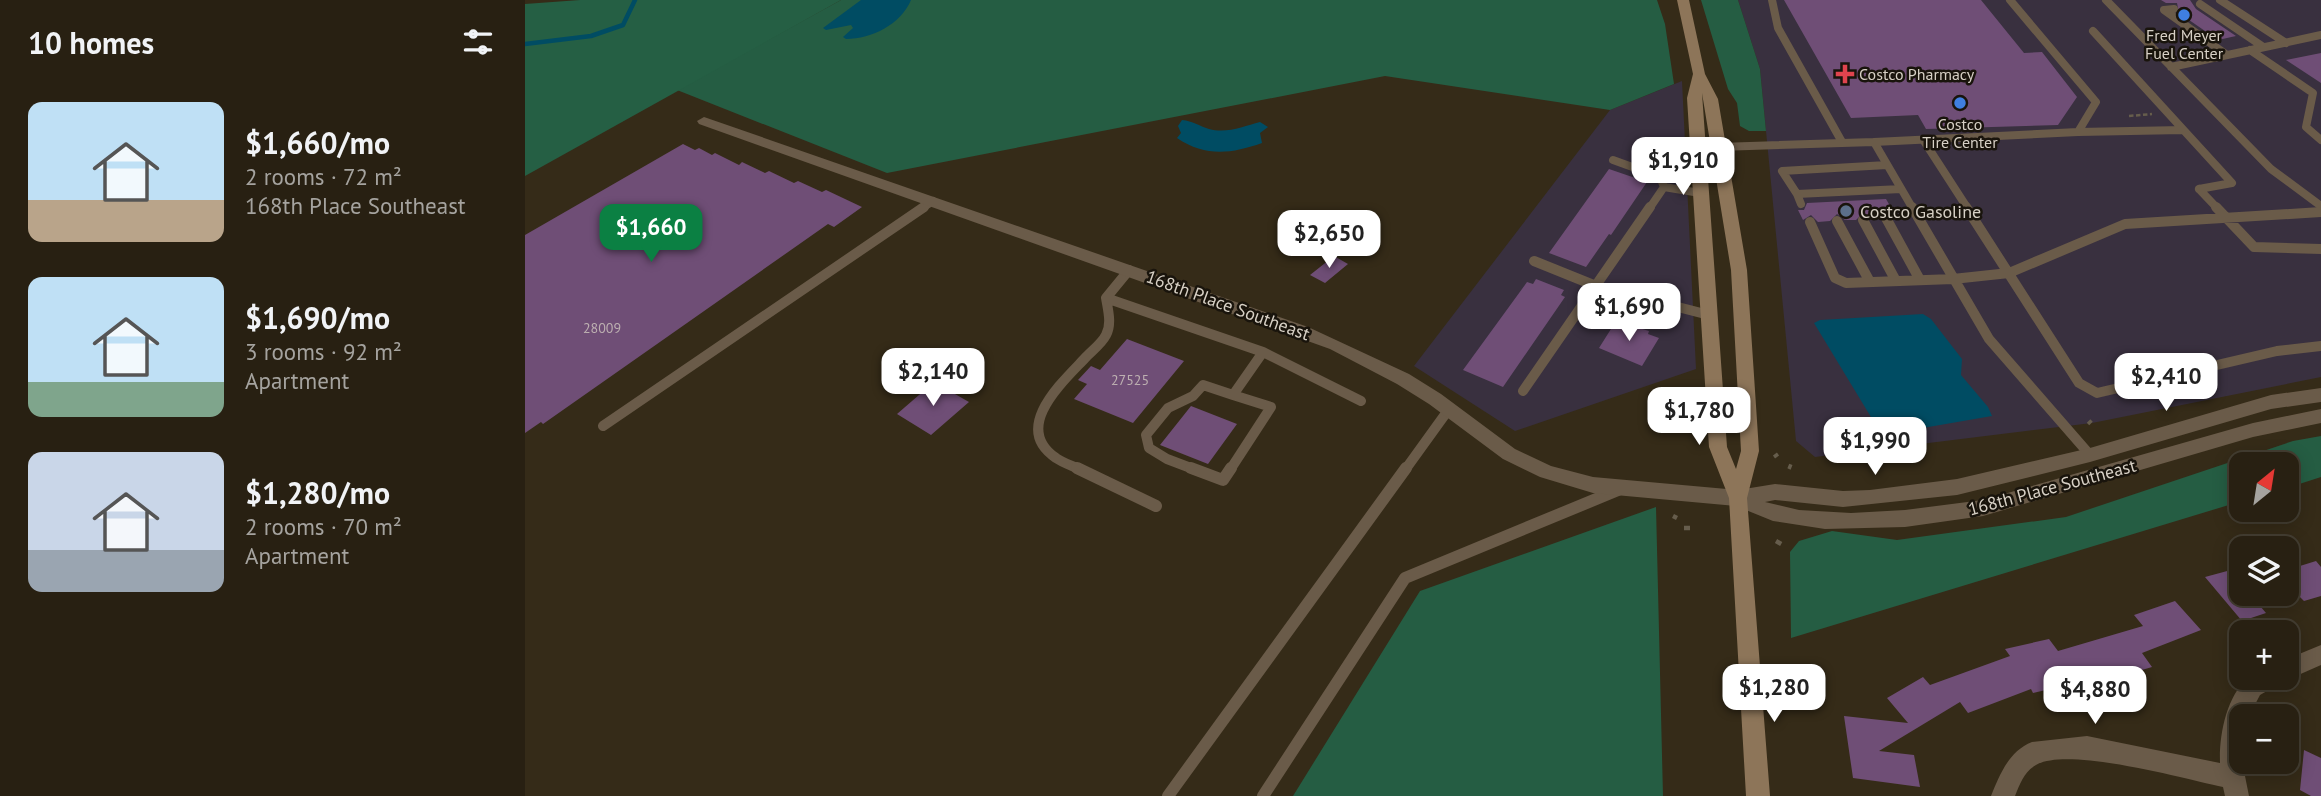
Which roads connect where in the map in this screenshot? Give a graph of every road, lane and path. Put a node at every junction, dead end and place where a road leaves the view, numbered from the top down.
1 (1683, 0) edge
2 (1772, 0) edge
3 (2010, 0) edge
4 (2106, 0) edge
5 (2220, 0) edge
6 (2174, 9) dead end
7 (2093, 31) dead end
8 (2321, 35) edge
9 (2286, 43) junction
10 (2262, 46) junction
11 (2249, 50) junction
12 (2227, 55) junction
13 (2171, 67) junction
14 (1699, 74) junction
15 (704, 121) dead end
16 (2183, 130) junction
17 (2078, 132) junction
18 (2321, 140) edge
19 (1924, 141) junction
20 (1842, 142) junction
21 (1874, 142) junction
22 (1719, 147) junction
23 (1613, 160) dead end
24 (1887, 165) junction
25 (1664, 187) junction
26 (1901, 189) junction
27 (1871, 190) junction
28 (1848, 192) junction
29 (1700, 193) junction
30 (1822, 193) junction
31 (1797, 194) junction
32 (1876, 200) dead end
33 (933, 201) junction
34 (1853, 201) dead end
35 (1827, 202) dead end
36 (1801, 204) dead end
37 (2321, 206) edge
38 (2321, 212) edge
39 (2224, 217) junction
40 (1886, 218) dead end
41 (1863, 219) dead end
42 (1837, 221) dead end
43 (1810, 222) dead end
44 (2321, 249) edge
45 (1534, 261) dead end
46 (1129, 270) junction
47 (1739, 270) junction
48 (2009, 273) junction
49 (1953, 279) junction
50 (1896, 281) junction
51 (1920, 281) junction
52 (1870, 282) junction
53 (1596, 286) junction
54 (1106, 298) junction
55 (1709, 314) junction
56 (2321, 346) edge
57 (1263, 352) junction
58 (1523, 391) dead end
59 (1233, 395) junction
60 (2321, 395) edge
61 (1361, 401) dead end
62 (1449, 409) junction
63 (2321, 416) edge
64 (2092, 420) dead end
65 (2088, 424) dead end
66 (603, 426) dead end
67 (2090, 455) junction
68 (1791, 464) dead end
69 (1789, 469) dead end
70 (1623, 488) junction
71 (1738, 498) junction
72 (1156, 506) dead end
73 (1776, 541) dead end
74 (1783, 545) dead end
75 (2321, 655) edge
76 (2299, 665) edge
77 (2251, 690) edge
78 (2233, 786) edge
79 (1168, 796) edge
80 (1263, 796) edge
81 (1758, 796) edge
82 (2003, 796) edge

1 - 14 street
2 - 20 lane
3 - 17 lane
4 - 13 lane
5 - 9 lane
5 - 10 lane
6 - 12 lane
7 - 16 lane
8 - 9 lane
9 - 10 lane
10 - 11 lane
11 - 12 lane
11 - 18 lane
12 - 13 lane
13 - 37 lane
14 - 22 street
14 - 29 street
15 - 33 street, 168th Place Southeast
16 - 17 lane
16 - 39 lane
17 - 19 lane
19 - 21 lane
19 - 48 lane
20 - 21 lane
20 - 22 lane
21 - 24 lane
22 - 47 street
23 - 25 lane
24 - 26 lane
24 - 31 lane
25 - 29 lane
25 - 53 lane
26 - 27 lane
26 - 49 lane
27 - 28 lane
27 - 32 lane
28 - 30 lane
28 - 34 lane
29 - 47 street
29 - 55 street
30 - 31 lane
30 - 35 lane
31 - 36 lane
33 - 46 street, 168th Place Southeast
33 - 66 lane
38 - 39 lane
39 - 44 lane
39 - 48 lane
40 - 51 lane
41 - 50 lane
42 - 52 lane
43 - 52 lane
45 - 53 lane
46 - 54 lane
46 - 62 street, 168th Place Southeast
47 - 71 street
48 - 49 lane
48 - 56 lane
49 - 51 lane
49 - 67 lane
50 - 51 lane
50 - 52 lane
53 - 55 lane
53 - 58 lane
54 - 57 lane
54 - 72 lane
55 - 71 street
57 - 59 lane
57 - 61 lane
59 - 59 lane
60 - 67 street, 168th Place Southeast
62 - 70 street, 168th Place Southeast
62 - 79 lane
63 - 71 street, 168th Place Southeast
64 - 65 path
67 - 71 street, 168th Place Southeast
68 - 69 path
70 - 71 street, 168th Place Southeast
70 - 80 lane
71 - 81 street
73 - 74 path
75 - 76 street
77 - 78 street
78 - 82 street

